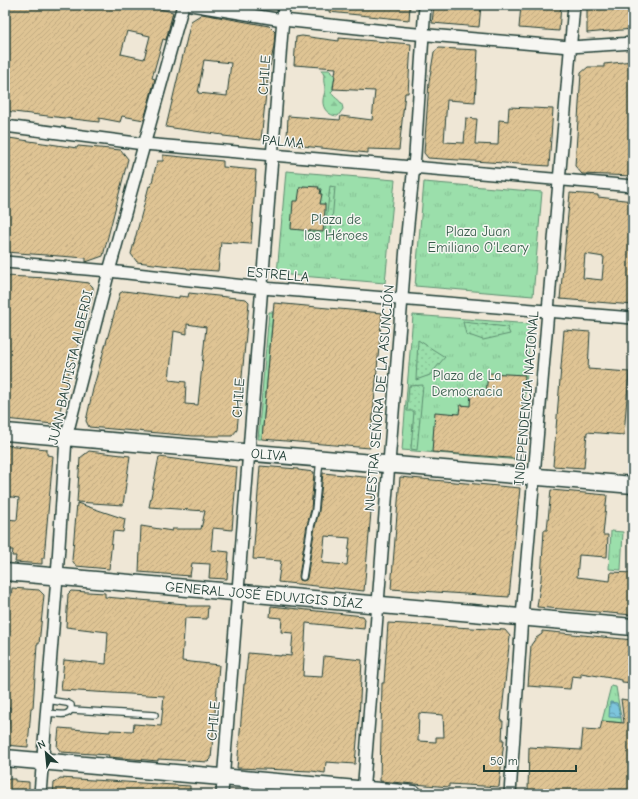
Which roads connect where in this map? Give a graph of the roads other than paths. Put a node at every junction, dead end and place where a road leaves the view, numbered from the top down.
1 (183, 5) edge
2 (191, 5) edge
3 (284, 5) edge
4 (425, 5) edge
5 (574, 5) edge
6 (283, 20) junction
7 (423, 34) junction
8 (633, 43) edge
9 (570, 47) junction
10 (5, 126) edge
11 (144, 144) junction
12 (272, 155) junction
13 (413, 168) junction
14 (559, 178) junction
15 (633, 186) edge
16 (5, 262) edge
17 (108, 271) junction
18 (262, 288) junction
19 (402, 300) junction
20 (548, 310) junction
21 (633, 318) edge
22 (5, 432) edge
23 (66, 438) junction
24 (249, 452) junction
25 (320, 459) junction
26 (389, 465) junction
27 (534, 477) junction
28 (633, 485) edge
29 (5, 572) edge
30 (57, 577) junction
31 (303, 577) dead end
32 (238, 593) junction
33 (378, 605) junction
34 (522, 617) junction
35 (633, 627) edge
36 (47, 700) junction
37 (72, 710) junction
38 (46, 713) junction
39 (155, 714) dead end
40 (5, 758) edge
41 (42, 761) junction
42 (223, 777) junction
43 (363, 792) edge
44 (40, 794) edge
45 (222, 794) edge
46 (414, 794) edge
47 (510, 794) edge

1 - 11 street, JUAN BAUTISTA ALBERDI
2 - 6 street
3 - 6 street, CHILE
4 - 7 street, NUESTRA SEÑORA DE LA ASUNCIÓN
5 - 9 street, INDEPENDENCIA NACIONAL
6 - 7 street
6 - 12 street, CHILE
7 - 9 street
7 - 13 street, NUESTRA SEÑORA DE LA ASUNCIÓN
8 - 9 street
9 - 14 street, INDEPENDENCIA NACIONAL
10 - 11 street, PALMA
11 - 12 street, PALMA
11 - 17 street, JUAN BAUTISTA ALBERDI
12 - 13 street, PALMA
12 - 18 street, CHILE
13 - 14 street, PALMA
13 - 19 street, NUESTRA SEÑORA DE LA ASUNCIÓN
14 - 15 street, PALMA
14 - 20 street, INDEPENDENCIA NACIONAL
16 - 17 street, ESTRELLA
17 - 18 street, ESTRELLA
17 - 23 street, JUAN BAUTISTA ALBERDI
18 - 19 street, ESTRELLA
18 - 24 street, CHILE
19 - 20 street, ESTRELLA
19 - 26 street, NUESTRA SEÑORA DE LA ASUNCIÓN
20 - 21 street, ESTRELLA
20 - 27 street, INDEPENDENCIA NACIONAL
22 - 23 street, OLIVA
23 - 24 street, OLIVA
23 - 30 street, JUAN BAUTISTA ALBERDI
24 - 25 street, OLIVA
24 - 32 street, CHILE
25 - 26 street, OLIVA
25 - 31 lane
26 - 27 street, OLIVA
26 - 33 street, NUESTRA SEÑORA DE LA ASUNCIÓN
27 - 28 street, OLIVA
27 - 34 street, INDEPENDENCIA NACIONAL
29 - 30 street, GENERAL JOSÉ EDUVIGIS DÍAZ
30 - 32 street, GENERAL JOSÉ EDUVIGIS DÍAZ
30 - 36 street, JUAN BAUTISTA ALBERDI
32 - 33 street, GENERAL JOSÉ EDUVIGIS DÍAZ
32 - 42 street, CHILE
33 - 34 street, GENERAL JOSÉ EDUVIGIS DÍAZ
33 - 43 street, NUESTRA SEÑORA DE LA ASUNCIÓN
34 - 35 street, GENERAL JOSÉ EDUVIGIS DÍAZ
34 - 47 street, INDEPENDENCIA NACIONAL
36 - 37 lane
36 - 38 street, JUAN BAUTISTA ALBERDI
37 - 38 lane
37 - 39 lane
38 - 41 street, JUAN BAUTISTA ALBERDI
40 - 41 street
41 - 42 street
41 - 44 street, JUAN BAUTISTA ALBERDI
42 - 43 street
42 - 45 street, CHILE
43 - 46 street

